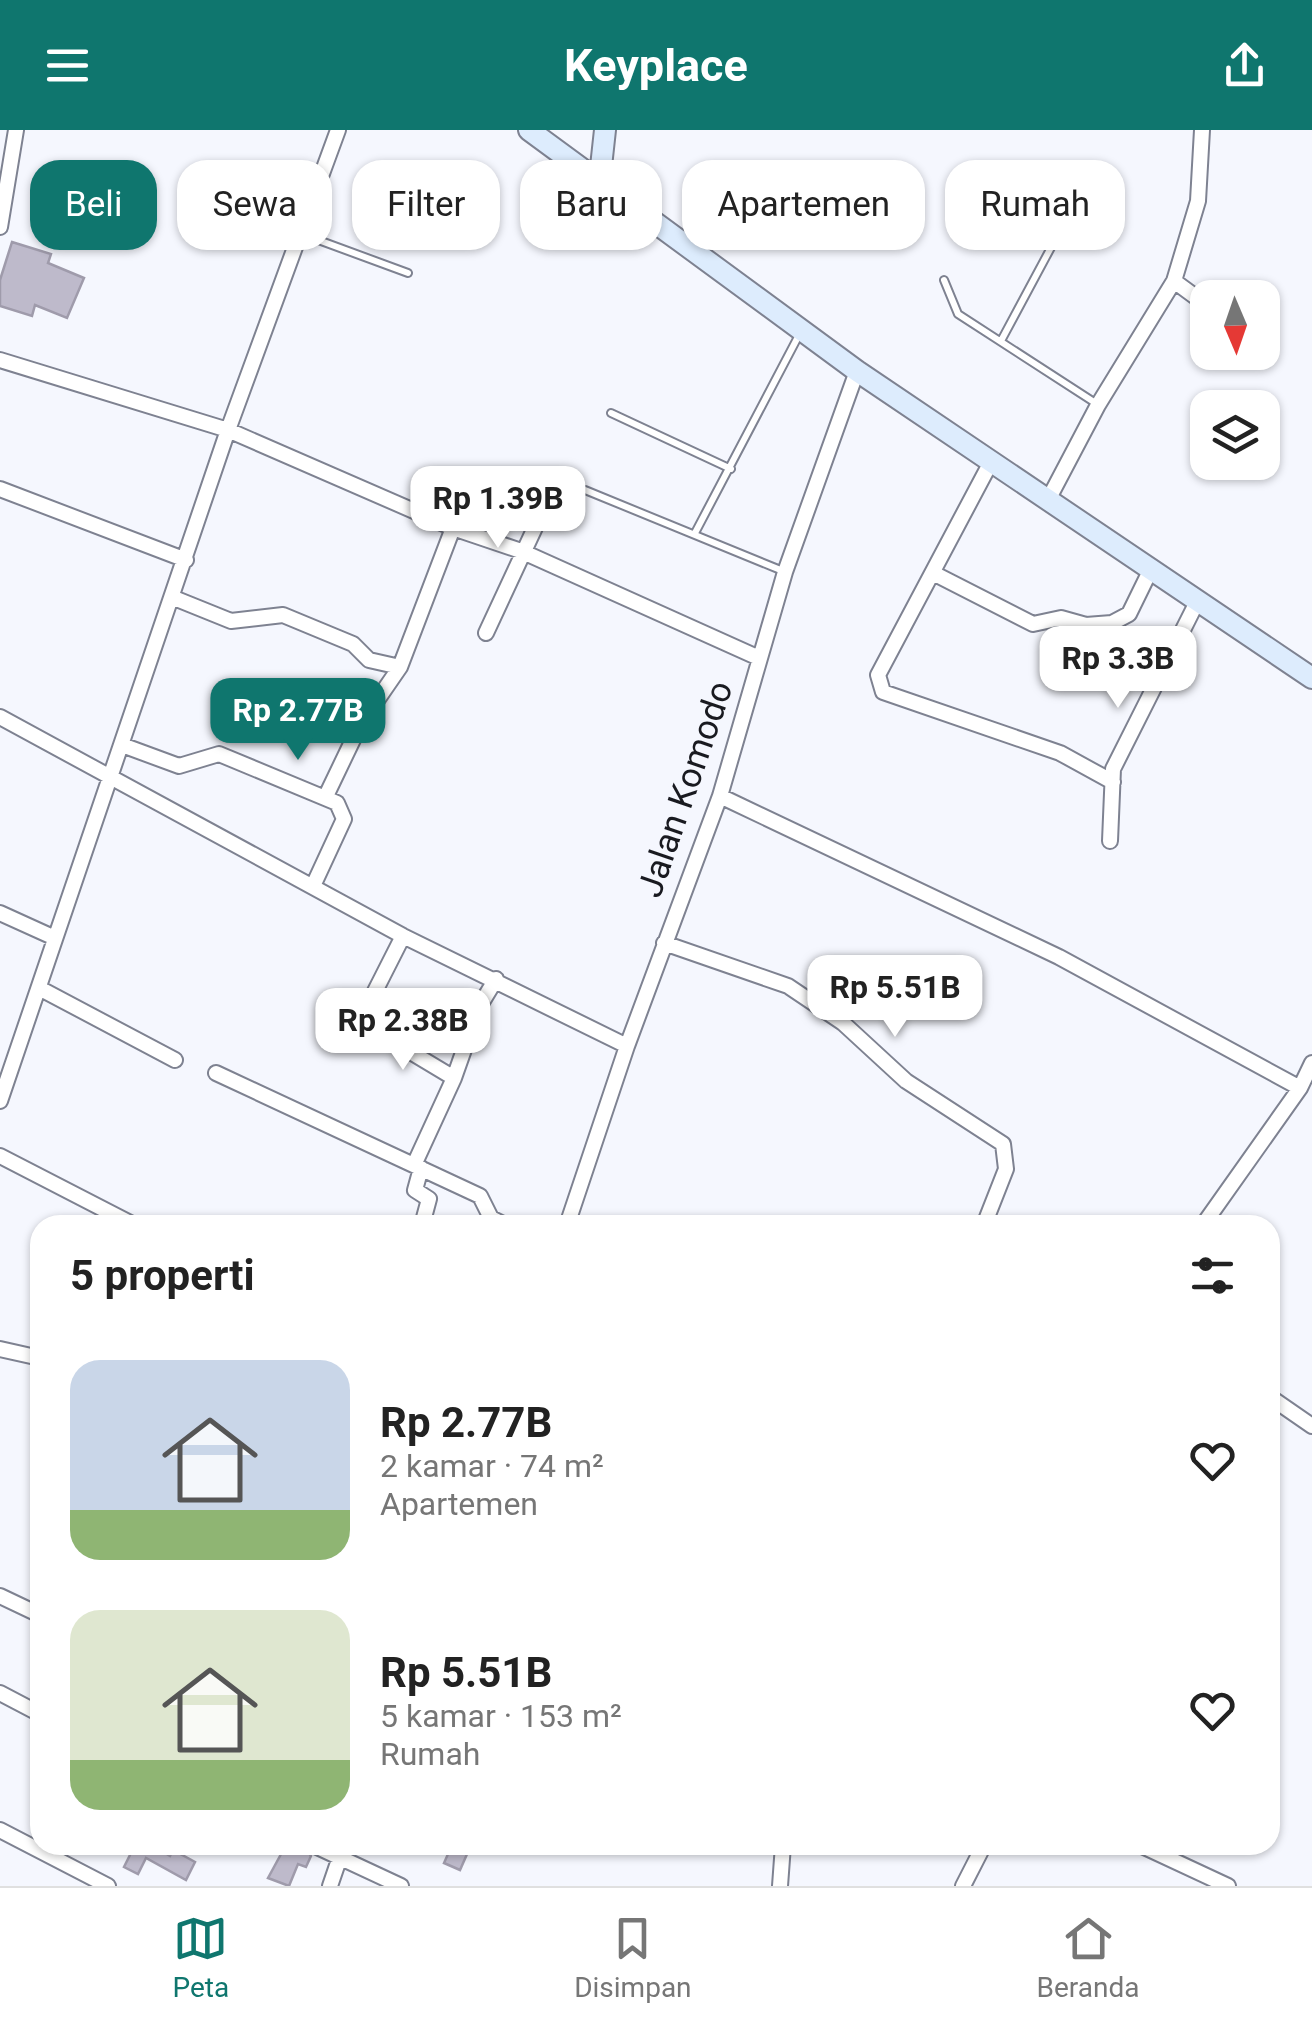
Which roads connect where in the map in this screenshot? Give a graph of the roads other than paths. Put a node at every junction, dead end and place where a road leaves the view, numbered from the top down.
1 (16, 130) edge
2 (338, 130) edge
3 (529, 130) edge
4 (605, 130) edge
5 (1202, 130) edge
6 (328, 160) edge
7 (567, 160) edge
8 (602, 160) edge
9 (0, 227) edge
10 (662, 230) edge
11 (332, 245) edge
12 (296, 250) edge
13 (1050, 250) edge
14 (408, 273) dead end
15 (944, 280) dead end
16 (1174, 281) junction
17 (1190, 293) edge
18 (801, 330) junction
19 (1002, 339) junction
20 (0, 360) edge
21 (857, 371) junction
22 (1098, 405) junction
23 (611, 413) dead end
24 (228, 430) junction
25 (991, 462) junction
26 (731, 469) junction
27 (0, 489) edge
28 (585, 490) dead end
29 (552, 491) dead end
30 (1048, 500) junction
31 (453, 528) junction
32 (696, 533) junction
33 (521, 551) junction
34 (186, 560) junction
35 (1152, 567) junction
36 (784, 572) junction
37 (933, 573) junction
38 (174, 598) junction
39 (1198, 600) junction
40 (486, 633) dead end
41 (759, 658) junction
42 (400, 667) junction
43 (1312, 678) edge
44 (307, 694) dead end
45 (0, 717) edge
46 (360, 725) junction
47 (122, 746) junction
48 (112, 782) junction
49 (1112, 782) junction
50 (326, 796) junction
51 (720, 796) junction
52 (1110, 841) dead end
53 (313, 886) junction
54 (0, 913) edge
55 (403, 936) junction
56 (55, 938) junction
57 (664, 943) junction
58 (496, 979) junction
59 (39, 988) junction
60 (627, 1046) junction
61 (175, 1060) dead end
62 (1312, 1063) edge
63 (216, 1073) dead end
64 (454, 1078) junction
65 (1305, 1086) edge
66 (0, 1101) edge
67 (0, 1156) edge
68 (418, 1167) junction
69 (115, 1215) edge
70 (425, 1215) edge
71 (490, 1215) edge
72 (570, 1215) edge
73 (988, 1215) edge
74 (1209, 1215) edge
75 (0, 1349) edge
76 (30, 1356) edge
77 (1280, 1405) edge
78 (1312, 1426) edge
79 (0, 1596) edge
80 (30, 1610) edge
81 (0, 1694) edge
82 (30, 1709) edge
83 (0, 1830) edge
84 (30, 1837) edge
85 (61, 1855) edge
86 (341, 1855) edge
87 (347, 1855) edge
88 (782, 1855) edge
89 (979, 1855) edge
90 (1161, 1855) edge
91 (108, 1886) edge
92 (330, 1886) edge
93 (400, 1886) edge
94 (780, 1886) edge
95 (962, 1886) edge
96 (1228, 1886) edge

1 - 9 street
2 - 6 street
3 - 7 street
4 - 8 street
5 - 16 street
10 - 18 street
11 - 14 lane
12 - 24 street
13 - 19 lane
15 - 19 lane
16 - 17 street
16 - 22 street
18 - 21 street
18 - 26 lane
19 - 22 lane
20 - 24 street
21 - 25 street
21 - 36 street, Jalan Komodo
22 - 30 street
23 - 26 lane
24 - 31 street
24 - 34 street
25 - 30 street
25 - 37 street
26 - 32 lane
27 - 34 street
28 - 32 lane
29 - 33 street
30 - 35 street
31 - 33 street
31 - 42 street
32 - 36 lane
33 - 40 street
33 - 41 street
34 - 38 street
35 - 37 street
35 - 39 street
36 - 41 street, Jalan Komodo
37 - 49 street
38 - 42 street
38 - 47 street
39 - 43 street
39 - 49 street
41 - 51 street, Jalan Komodo
42 - 46 street
44 - 46 street
45 - 48 street
46 - 50 street
47 - 48 street
47 - 50 street
48 - 53 street
48 - 56 street
49 - 52 street
50 - 53 street
51 - 57 street, Jalan Komodo
51 - 65 street
53 - 55 street
54 - 56 street
55 - 58 street
55 - 64 street
56 - 59 street
57 - 60 street, Jalan Komodo
57 - 73 street
58 - 60 street
58 - 64 street
59 - 61 street
59 - 66 street
60 - 72 street, Jalan Komodo
62 - 65 street
63 - 68 street
64 - 68 street
65 - 74 street
67 - 69 street
68 - 70 street
68 - 71 street
75 - 76 street
77 - 78 street
79 - 80 street
81 - 82 street
83 - 84 street
85 - 91 street
86 - 92 street
87 - 93 street
88 - 94 street
89 - 95 street
90 - 96 street

